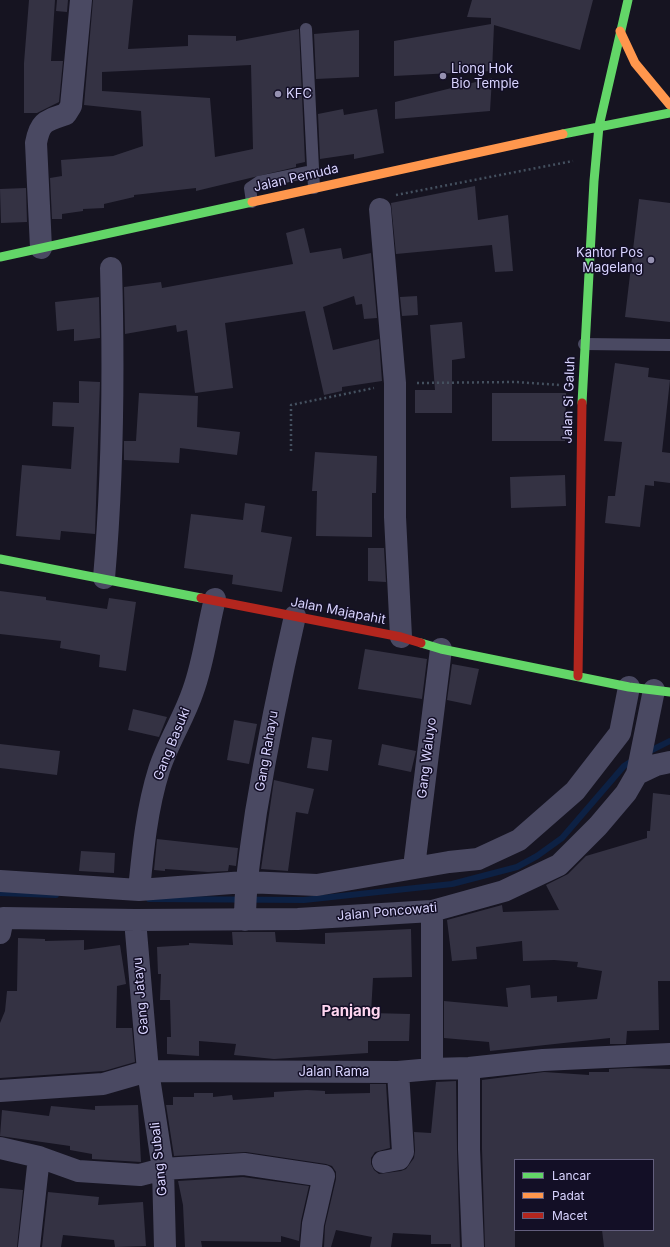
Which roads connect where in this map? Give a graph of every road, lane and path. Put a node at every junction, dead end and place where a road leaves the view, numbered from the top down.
1 (81, 0) edge
2 (628, 0) edge
3 (306, 29) dead end
4 (620, 31) junction
5 (670, 105) edge
6 (670, 113) edge
7 (599, 126) junction
8 (313, 171) junction
9 (314, 188) junction
10 (252, 202) junction
11 (380, 209) dead end
12 (41, 248) junction
13 (0, 257) edge
14 (111, 268) dead end
15 (584, 344) junction
16 (670, 345) edge
17 (395, 383) junction
18 (582, 387) junction
19 (291, 451) dead end
20 (0, 559) edge
21 (104, 578) junction
22 (215, 599) junction
23 (295, 616) junction
24 (401, 637) junction
25 (441, 649) junction
26 (578, 676) junction
27 (629, 687) junction
28 (662, 691) edge
29 (670, 762) edge
30 (638, 768) junction
31 (414, 867) junction
32 (0, 882) edge
33 (245, 885) junction
34 (138, 890) junction
35 (432, 911) junction
36 (245, 916) junction
37 (136, 920) junction
38 (0, 933) edge
39 (670, 1054) edge
40 (469, 1068) junction
41 (432, 1069) junction
42 (148, 1071) junction
43 (398, 1072) junction
44 (0, 1092) edge
45 (0, 1148) edge
46 (39, 1157) junction
47 (383, 1162) dead end
48 (163, 1169) junction
49 (29, 1247) edge
50 (165, 1247) edge
51 (311, 1247) edge
52 (473, 1247) edge

1 - 12 street
2 - 4 street, Jalan Si Galuh
3 - 8 lane
4 - 5 street
4 - 7 street, Jalan Si Galuh
6 - 7 street, Jalan Pemuda
7 - 9 street, Jalan Pemuda
7 - 15 street, Jalan Si Galuh
8 - 9 lane
8 - 10 lane
9 - 10 street, Jalan Pemuda
10 - 12 street, Jalan Pemuda
11 - 17 street
12 - 13 street, Jalan Pemuda
14 - 21 street
15 - 16 lane
15 - 18 street, Jalan Si Galuh
17 - 18 path
17 - 19 path
17 - 24 street
18 - 26 street, Jalan Si Galuh
20 - 21 street, Jalan Majapahit
21 - 22 street, Jalan Majapahit
22 - 23 street, Jalan Majapahit
22 - 34 street, Gang Basuki
23 - 24 street, Jalan Majapahit
23 - 33 street, Gang Rahayu
24 - 25 street, Jalan Majapahit
25 - 26 street, Jalan Majapahit
25 - 31 street, Gang Waluyo
26 - 27 street, Jalan Majapahit
27 - 28 street, Jalan Majapahit
27 - 31 street
28 - 30 street
29 - 30 street
30 - 35 street, Jalan Poncowati
31 - 33 street
32 - 34 street
33 - 34 street
33 - 36 street, Gang Rahayu
35 - 36 street, Jalan Poncowati
35 - 41 street
36 - 37 street, Jalan Poncowati
37 - 38 street, Jalan Poncowati
37 - 42 street, Gang Jatayu
39 - 40 street, Jalan Rama
40 - 41 street, Jalan Rama
40 - 52 street
41 - 43 street, Jalan Rama
42 - 43 street, Jalan Rama
42 - 44 street, Jalan Rama
42 - 48 street, Gang Subali
43 - 47 street
45 - 46 street
46 - 48 street
46 - 49 street
48 - 50 street, Gang Subali
48 - 51 street

